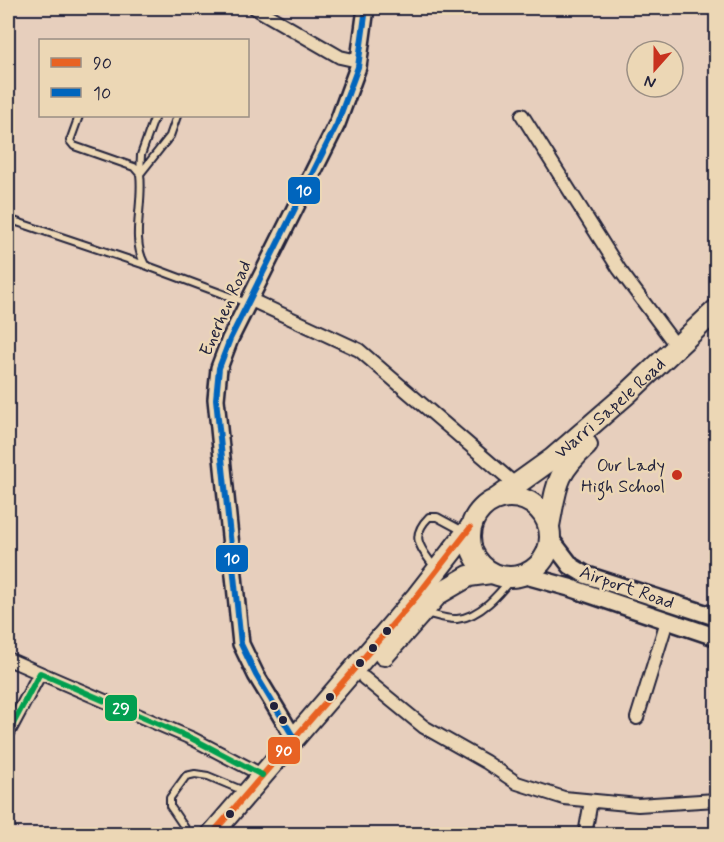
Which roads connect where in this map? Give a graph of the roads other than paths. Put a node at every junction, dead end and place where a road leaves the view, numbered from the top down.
1 (255, 8) edge
2 (366, 8) edge
3 (358, 62) junction
4 (522, 115) dead end
5 (79, 117) edge
6 (155, 117) edge
7 (177, 117) edge
8 (140, 174) junction
9 (8, 219) edge
10 (145, 266) junction
11 (248, 301) junction
12 (717, 310) edge
13 (717, 326) edge
14 (677, 346) junction
15 (516, 485) junction
16 (496, 499) junction
17 (468, 530) junction
18 (550, 533) junction
19 (437, 571) junction
20 (490, 573) junction
21 (518, 576) junction
22 (421, 612) junction
23 (717, 617) edge
24 (667, 621) junction
25 (717, 637) edge
26 (8, 659) edge
27 (40, 673) junction
28 (364, 678) junction
29 (637, 718) dead end
30 (8, 734) edge
31 (294, 738) junction
32 (262, 776) junction
33 (248, 792) junction
34 (717, 800) edge
35 (591, 801) junction
36 (189, 834) edge
37 (212, 834) edge
38 (230, 834) edge
39 (585, 834) edge

1 - 3 street
2 - 3 street, Enerhen Road
3 - 11 street, Enerhen Road
4 - 14 street
5 - 8 lane
6 - 8 lane
7 - 8 lane
8 - 10 lane
9 - 10 lane
10 - 11 lane
11 - 15 street
11 - 31 street, Enerhen Road
12 - 14 highway, Warri Sapele Road
13 - 18 highway
14 - 15 highway, Warri Sapele Road
15 - 16 highway, Warri Sapele Road
16 - 17 highway
16 - 18 highway
17 - 19 highway
17 - 19 lane
17 - 20 highway
18 - 21 highway
18 - 23 main road, Airport Road
19 - 31 highway
20 - 21 highway
20 - 22 highway
21 - 22 lane
21 - 24 main road, Airport Road
22 - 28 highway
24 - 25 main road, Airport Road
24 - 29 street
26 - 27 street
27 - 30 street
27 - 32 street
28 - 35 street
28 - 38 highway
31 - 32 highway
32 - 33 highway
33 - 36 lane
33 - 37 highway
34 - 35 street
35 - 39 street

